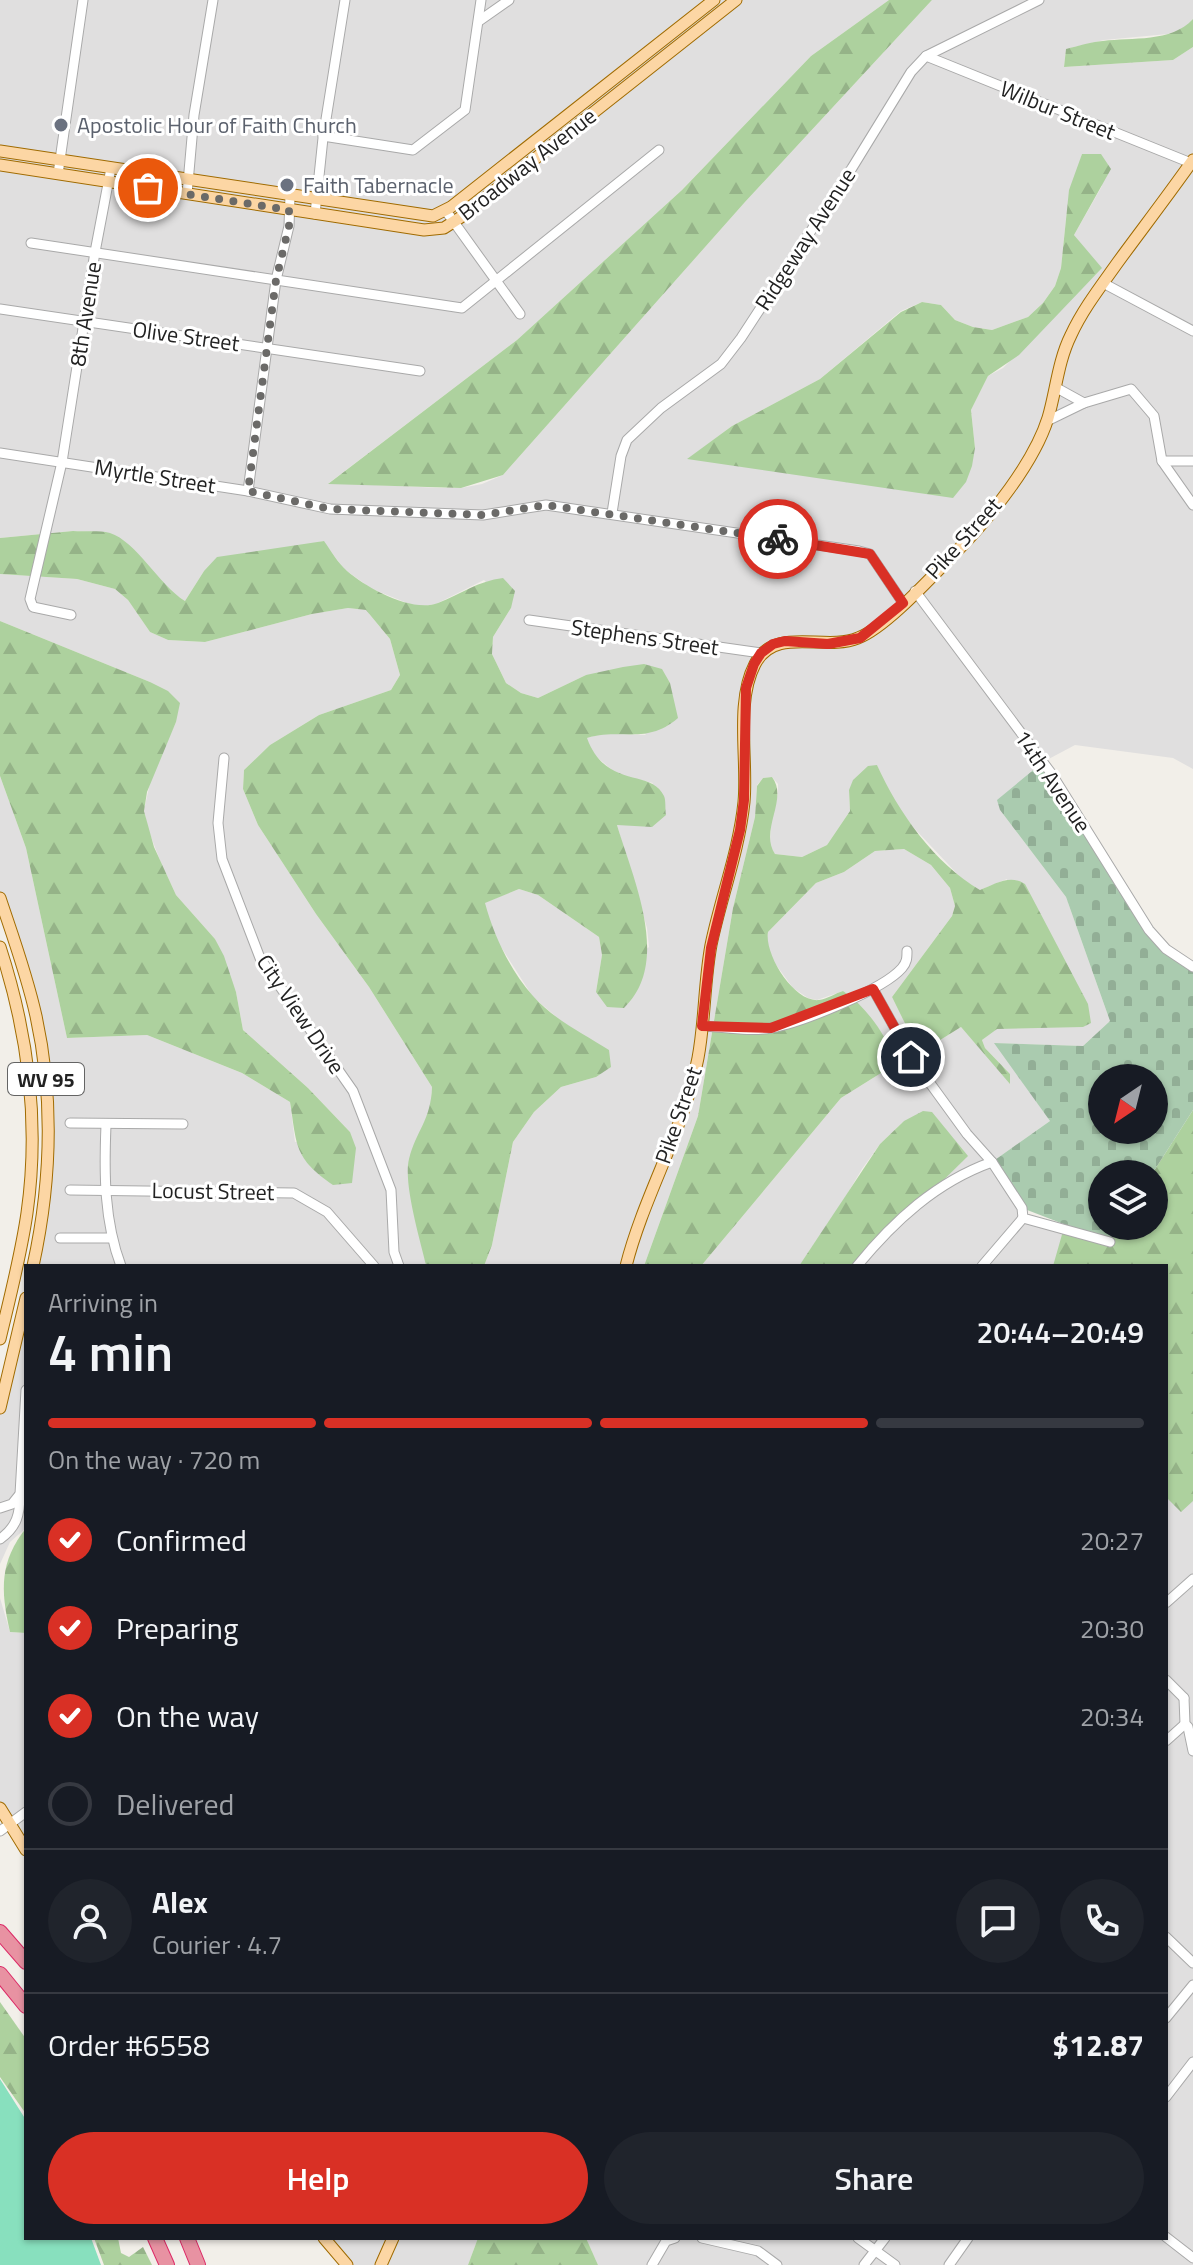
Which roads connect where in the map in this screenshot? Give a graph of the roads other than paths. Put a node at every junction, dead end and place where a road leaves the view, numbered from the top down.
1 (83, 0) edge
2 (213, 0) edge
3 (345, 0) edge
4 (481, 0) edge
5 (509, 0) edge
6 (714, 0) edge
7 (736, 0) edge
8 (1039, 0) edge
9 (479, 21) junction
10 (926, 56) junction
11 (323, 136) junction
12 (659, 150) dead end
13 (0, 151) edge
14 (60, 160) junction
15 (1192, 162) edge
16 (0, 165) edge
17 (111, 168) junction
18 (58, 174) junction
19 (188, 180) junction
20 (109, 182) junction
21 (187, 194) junction
22 (290, 196) junction
23 (316, 199) junction
24 (289, 210) junction
25 (446, 211) junction
26 (315, 214) junction
27 (453, 223) junction
28 (31, 243) dead end
29 (95, 252) junction
30 (276, 280) junction
31 (495, 281) junction
32 (1103, 283) junction
33 (0, 309) edge
34 (520, 314) dead end
35 (84, 321) junction
36 (1193, 331) edge
37 (267, 348) junction
38 (420, 371) dead end
39 (1055, 387) junction
40 (1084, 403) junction
41 (1047, 421) junction
42 (0, 453) edge
43 (1162, 461) junction
44 (1193, 461) edge
45 (62, 462) junction
46 (248, 491) junction
47 (1193, 505) edge
48 (612, 513) junction
49 (915, 591) junction
50 (903, 603) junction
51 (71, 615) dead end
52 (529, 620) dead end
53 (761, 653) junction
54 (224, 758) dead end
55 (0, 898) edge
56 (0, 947) edge
57 (907, 951) dead end
58 (1193, 967) edge
59 (873, 989) junction
60 (702, 1026) junction
61 (70, 1123) dead end
62 (183, 1124) dead end
63 (106, 1125) junction
64 (992, 1162) junction
65 (70, 1190) dead end
66 (106, 1190) junction
67 (1023, 1218) junction
68 (60, 1238) dead end
69 (111, 1238) junction
70 (1110, 1242) dead end
71 (33, 1264) edge
72 (120, 1264) edge
73 (372, 1264) edge
74 (398, 1264) edge
75 (627, 1264) edge
76 (859, 1264) edge
77 (984, 1264) edge
78 (24, 1306) edge
79 (0, 1339) edge
80 (0, 1408) edge
81 (24, 1425) edge
82 (20, 1494) junction
83 (0, 1508) edge
84 (0, 1539) edge
85 (1193, 1579) edge
86 (1169, 1595) edge
87 (1168, 1681) edge
88 (1188, 1695) edge
89 (1185, 1724) junction
90 (1168, 1739) edge
91 (1193, 1751) edge
92 (0, 1808) edge
93 (24, 1814) edge
94 (5, 1828) edge
95 (24, 1848) edge
96 (0, 1932) edge
97 (1168, 1939) edge
98 (24, 1960) edge
99 (1193, 1963) edge
100 (0, 1974) edge
101 (1193, 1985) edge
102 (24, 2004) edge
103 (1168, 2016) edge
104 (1193, 2062) edge
105 (1168, 2094) edge
106 (1168, 2239) edge
107 (156, 2240) edge
108 (188, 2240) edge
109 (326, 2240) edge
110 (392, 2240) edge
111 (669, 2240) edge
112 (711, 2240) edge
113 (861, 2240) edge
114 (883, 2240) edge
115 (967, 2240) edge
116 (875, 2251) junction
117 (1193, 2258) edge
118 (167, 2265) edge
119 (198, 2265) edge
120 (347, 2265) edge
121 (381, 2265) edge
122 (652, 2265) edge
123 (777, 2265) edge
124 (864, 2265) edge
125 (895, 2265) edge
126 (949, 2265) edge

1 - 14 street
2 - 19 street
3 - 11 street
4 - 9 street
5 - 9 street
6 - 25 main road, Broadway Avenue
7 - 27 main road, Broadway Avenue
8 - 10 street, Ridgeway Avenue
9 - 11 street
10 - 15 street, Wilbur Street
10 - 48 street, Ridgeway Avenue
11 - 23 street
12 - 31 street
13 - 14 main road, Broadway Avenue
14 - 17 main road, Broadway Avenue
14 - 18 street
15 - 32 main road, Pike Street
16 - 18 main road, Broadway Avenue
17 - 19 main road, Broadway Avenue
17 - 20 street, 8th Avenue
18 - 20 main road, Broadway Avenue
19 - 21 street
19 - 22 main road, Broadway Avenue
20 - 21 main road, Broadway Avenue
20 - 29 street, 8th Avenue
21 - 24 main road, Broadway Avenue
22 - 23 main road, Broadway Avenue
22 - 24 street
23 - 25 main road, Broadway Avenue
23 - 26 street
24 - 26 main road, Broadway Avenue
24 - 30 street
25 - 27 street
26 - 27 main road, Broadway Avenue
27 - 31 street
28 - 29 street
29 - 30 street
29 - 35 street, 8th Avenue
30 - 31 street
30 - 37 street
31 - 34 street
32 - 36 street
32 - 39 main road, Pike Street
33 - 35 street, Olive Street
35 - 37 street, Olive Street
35 - 45 street, 8th Avenue
37 - 38 street, Olive Street
37 - 46 street
39 - 40 street
39 - 41 main road, Pike Street
40 - 41 street
40 - 43 street
41 - 49 main road, Pike Street
42 - 45 street, Myrtle Street
43 - 44 street
43 - 47 street
45 - 46 street, Myrtle Street
45 - 51 street, 8th Avenue
46 - 48 street, Myrtle Street
48 - 50 street, Myrtle Street
49 - 50 main road, Pike Street
49 - 58 street, 14th Avenue
50 - 53 main road, Pike Street
52 - 53 street, Stephens Street
53 - 60 main road, Pike Street
54 - 74 street, City View Drive
55 - 71 main road, WV 95
56 - 79 main road, WV 95
57 - 59 street
59 - 60 street
59 - 64 street
60 - 75 main road, Pike Street
61 - 63 street
62 - 63 street
63 - 66 street
64 - 67 street
64 - 76 street
65 - 66 street, Locust Street
66 - 69 street
66 - 73 street, Locust Street
67 - 70 street
67 - 77 street
68 - 69 street
69 - 72 street
78 - 80 main road
81 - 82 street
82 - 83 street
82 - 84 street
85 - 86 street
87 - 88 street
88 - 89 street
89 - 90 street
89 - 91 street
92 - 94 main road
93 - 94 street
94 - 95 main road
96 - 98 highway
97 - 99 street
100 - 102 highway
101 - 103 street
104 - 105 street
106 - 117 street
107 - 118 highway
108 - 119 highway
109 - 120 main road
110 - 121 main road
111 - 122 street
112 - 123 street
113 - 116 street
114 - 116 street
115 - 126 street
116 - 124 street
116 - 125 street

